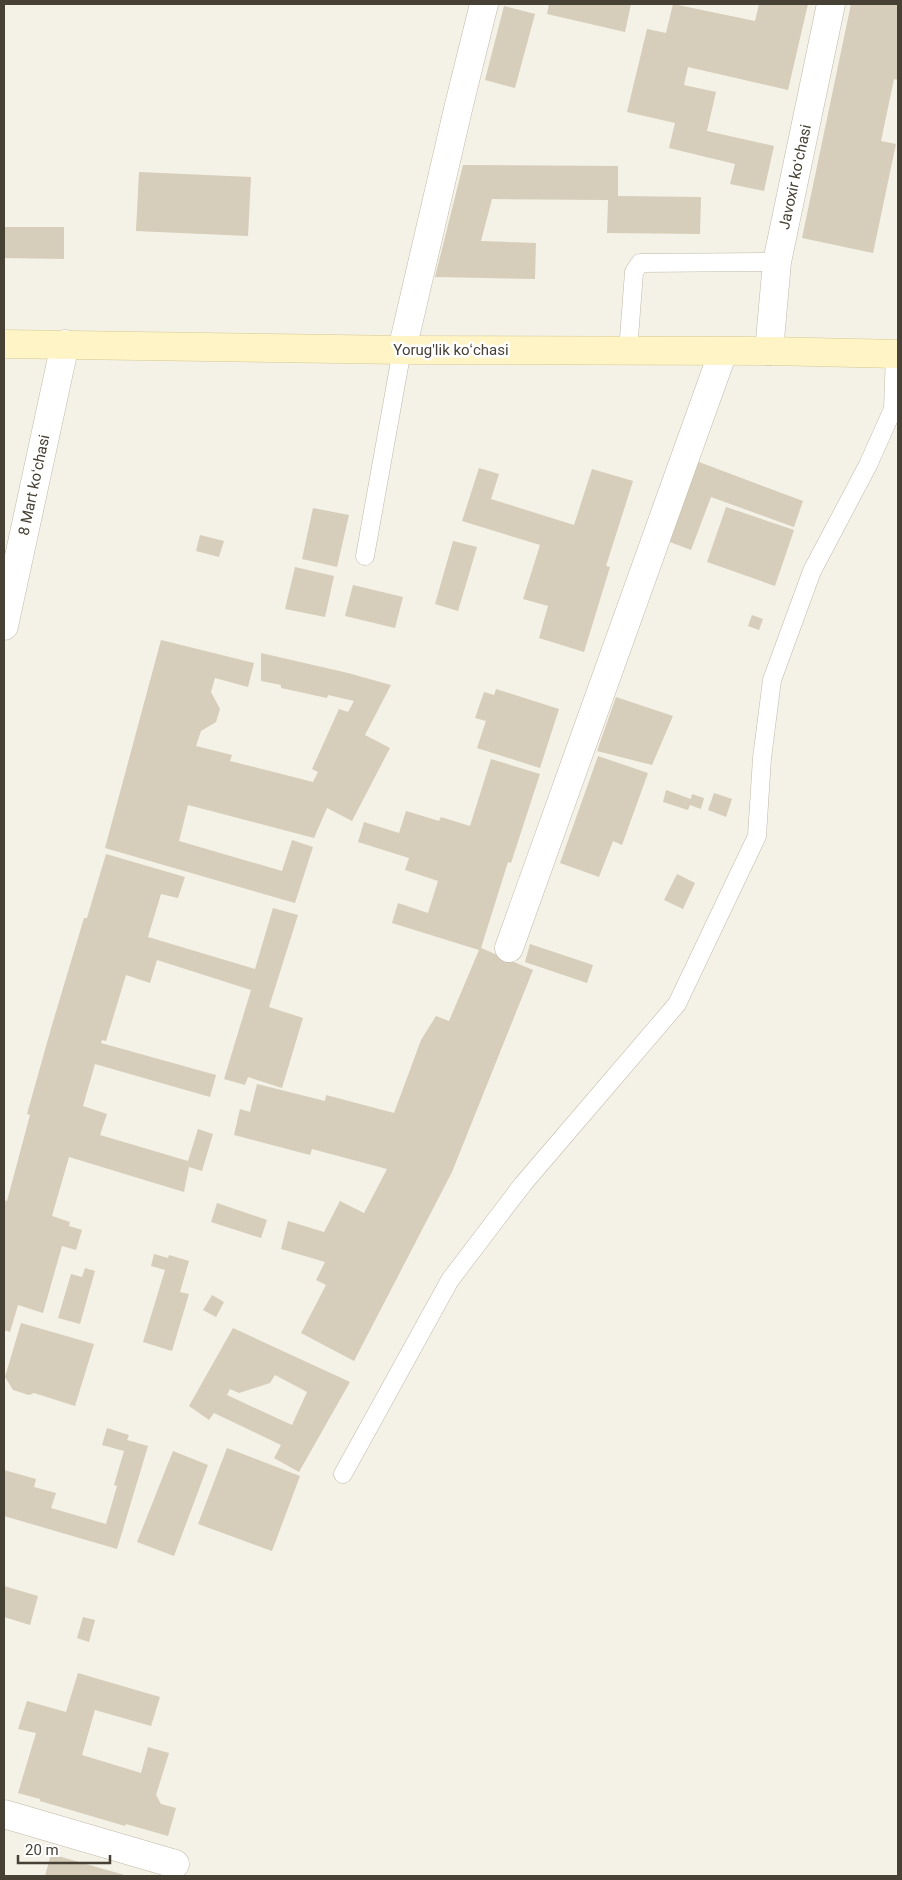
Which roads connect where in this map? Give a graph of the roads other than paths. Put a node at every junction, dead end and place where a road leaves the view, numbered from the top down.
1 (484, 4) edge
2 (830, 4) edge
3 (777, 262) junction
4 (4, 344) edge
5 (65, 344) junction
6 (402, 350) junction
7 (628, 351) junction
8 (769, 351) junction
9 (723, 352) junction
10 (897, 354) edge
11 (365, 556) dead end
12 (4, 626) edge
13 (509, 948) dead end
14 (343, 1474) dead end
15 (4, 1814) edge
16 (175, 1864) dead end

1 - 6 street
2 - 3 street, Javoxir koʻchasi
3 - 7 lane
3 - 8 street, Javoxir koʻchasi
4 - 5 main road, Yorug'lik koʻchasi
5 - 6 main road, Yorug'lik koʻchasi
5 - 12 street, 8 Mart koʻchasi
6 - 7 main road, Yorug'lik koʻchasi
6 - 11 lane
7 - 9 main road, Yorug'lik koʻchasi
8 - 9 main road, Yorug'lik koʻchasi
8 - 10 main road, Yorug'lik koʻchasi
9 - 13 street
10 - 14 lane
15 - 16 street

